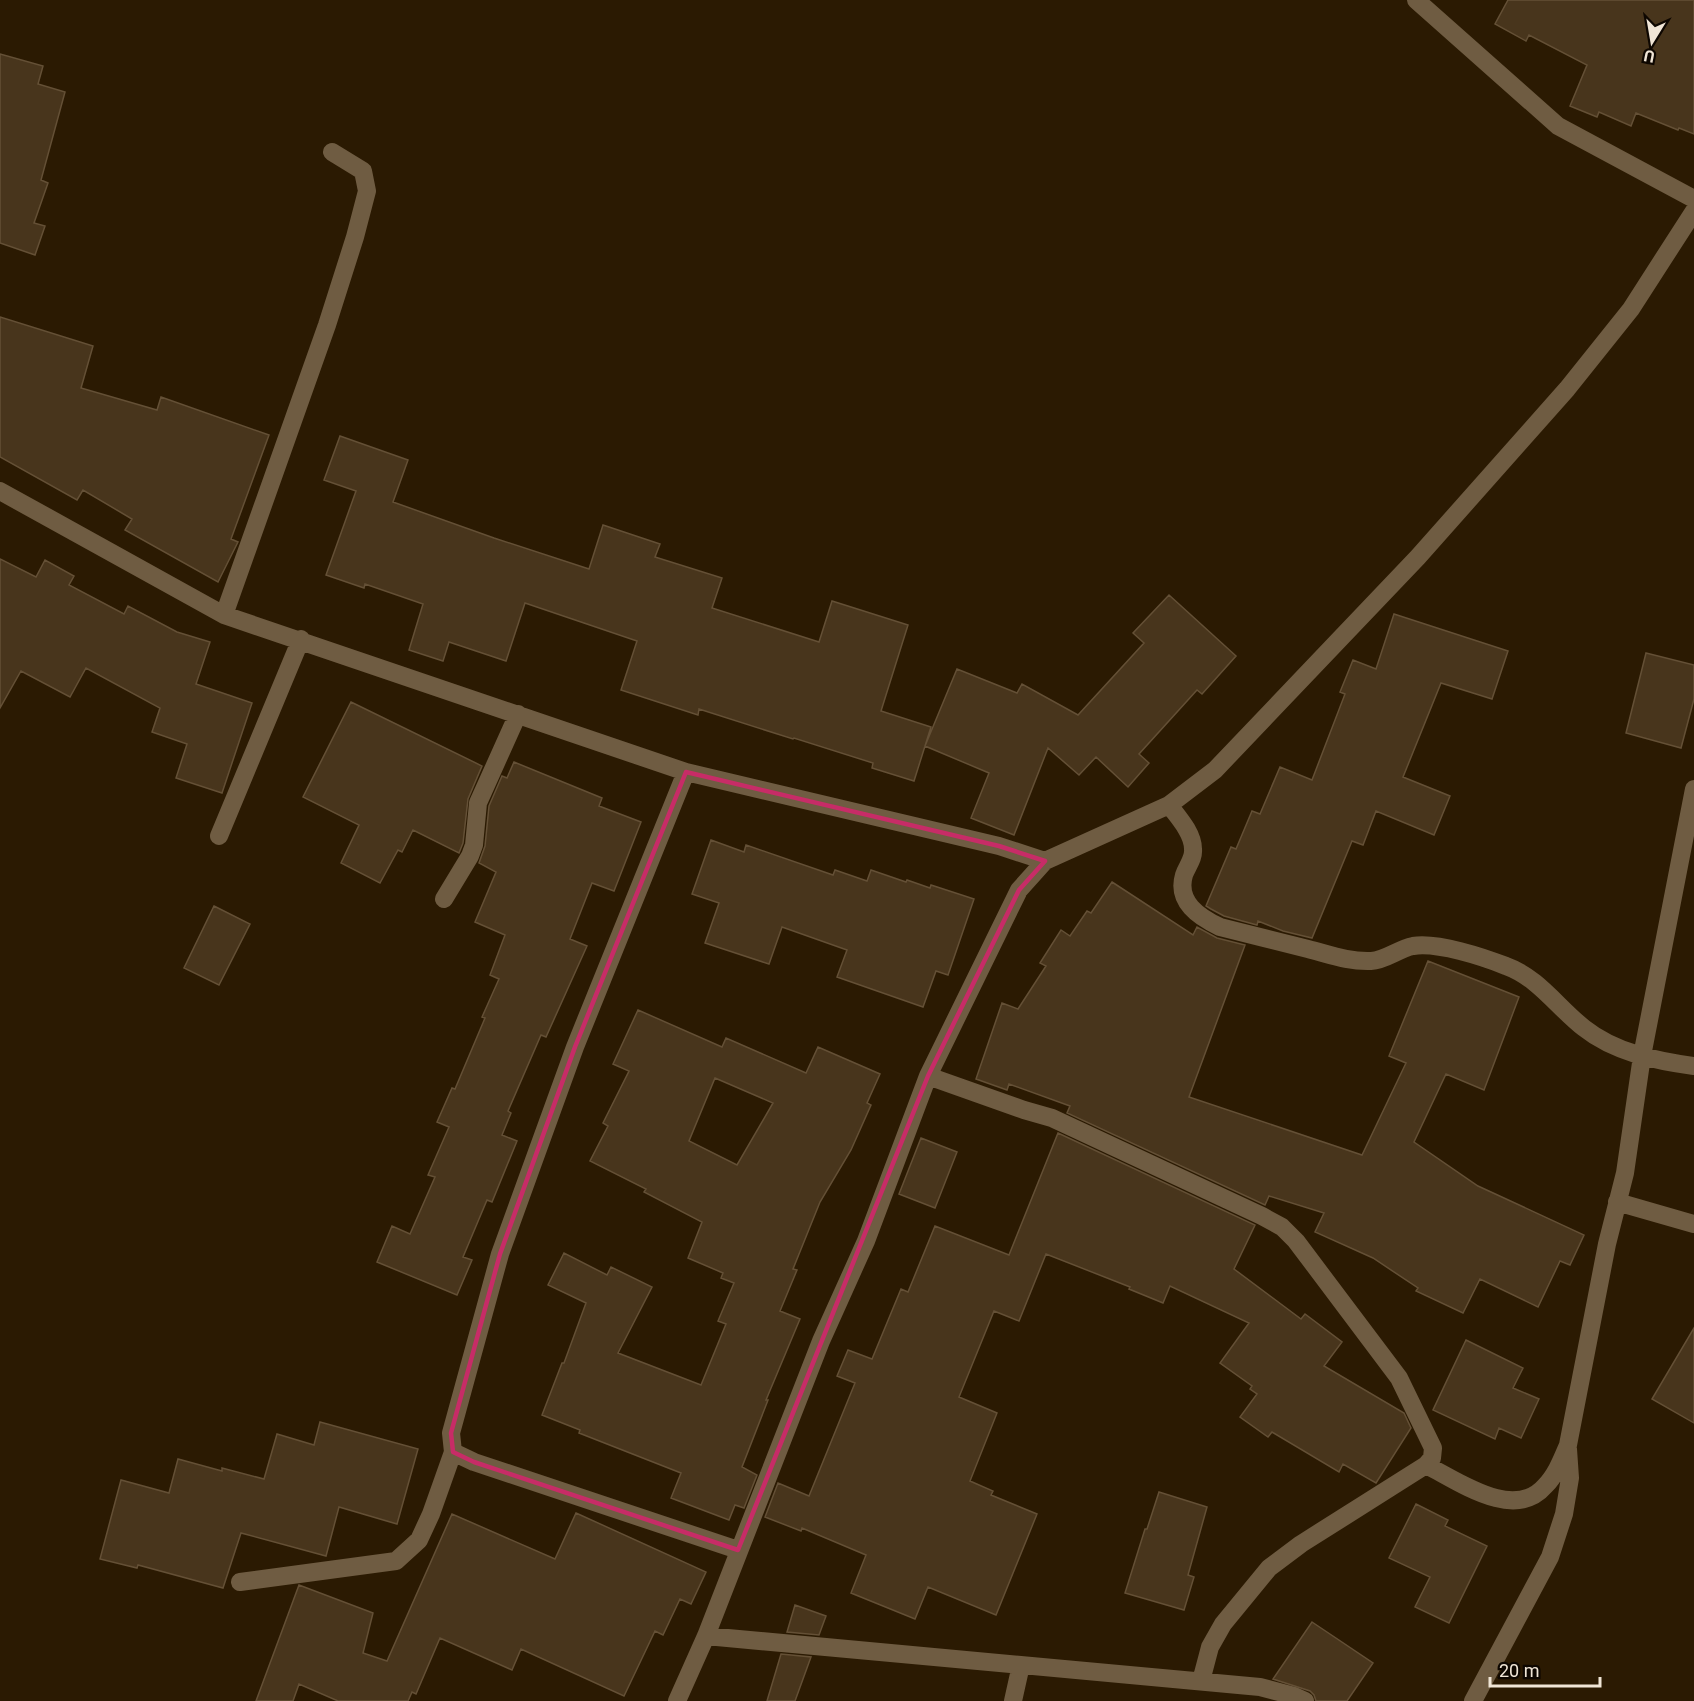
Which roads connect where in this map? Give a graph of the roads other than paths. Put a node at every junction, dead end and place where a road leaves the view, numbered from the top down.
1 (1416, 0) edge
2 (332, 152) dead end
3 (1694, 199) edge
4 (1694, 211) edge
5 (0, 490) edge
6 (224, 615) junction
7 (301, 639) junction
8 (518, 714) junction
9 (686, 772) junction
10 (1694, 789) edge
11 (1169, 805) junction
12 (219, 836) dead end
13 (1045, 861) junction
14 (444, 899) dead end
15 (1642, 1056) junction
16 (1694, 1066) edge
17 (928, 1076) junction
18 (1617, 1202) junction
19 (1694, 1224) edge
20 (1568, 1445) junction
21 (453, 1452) junction
22 (1426, 1465) junction
23 (738, 1551) junction
24 (240, 1582) dead end
25 (706, 1636) junction
26 (1021, 1665) junction
27 (1201, 1681) junction
28 (677, 1701) edge
29 (1012, 1701) edge
30 (1305, 1701) edge
31 (1473, 1701) edge

1 - 3 street
2 - 6 street
4 - 11 street
5 - 6 street
6 - 7 street
7 - 8 street
7 - 12 street
8 - 9 street
8 - 14 street
9 - 13 street
9 - 21 street
10 - 15 street
11 - 13 street
11 - 15 street
13 - 17 street
15 - 16 street
15 - 18 street
17 - 22 street
17 - 23 street
18 - 19 street
18 - 20 street
20 - 22 street
20 - 31 street
21 - 23 street
21 - 24 street
22 - 27 street
23 - 25 street
25 - 26 street
25 - 28 street
26 - 27 street
26 - 29 street
27 - 30 street

